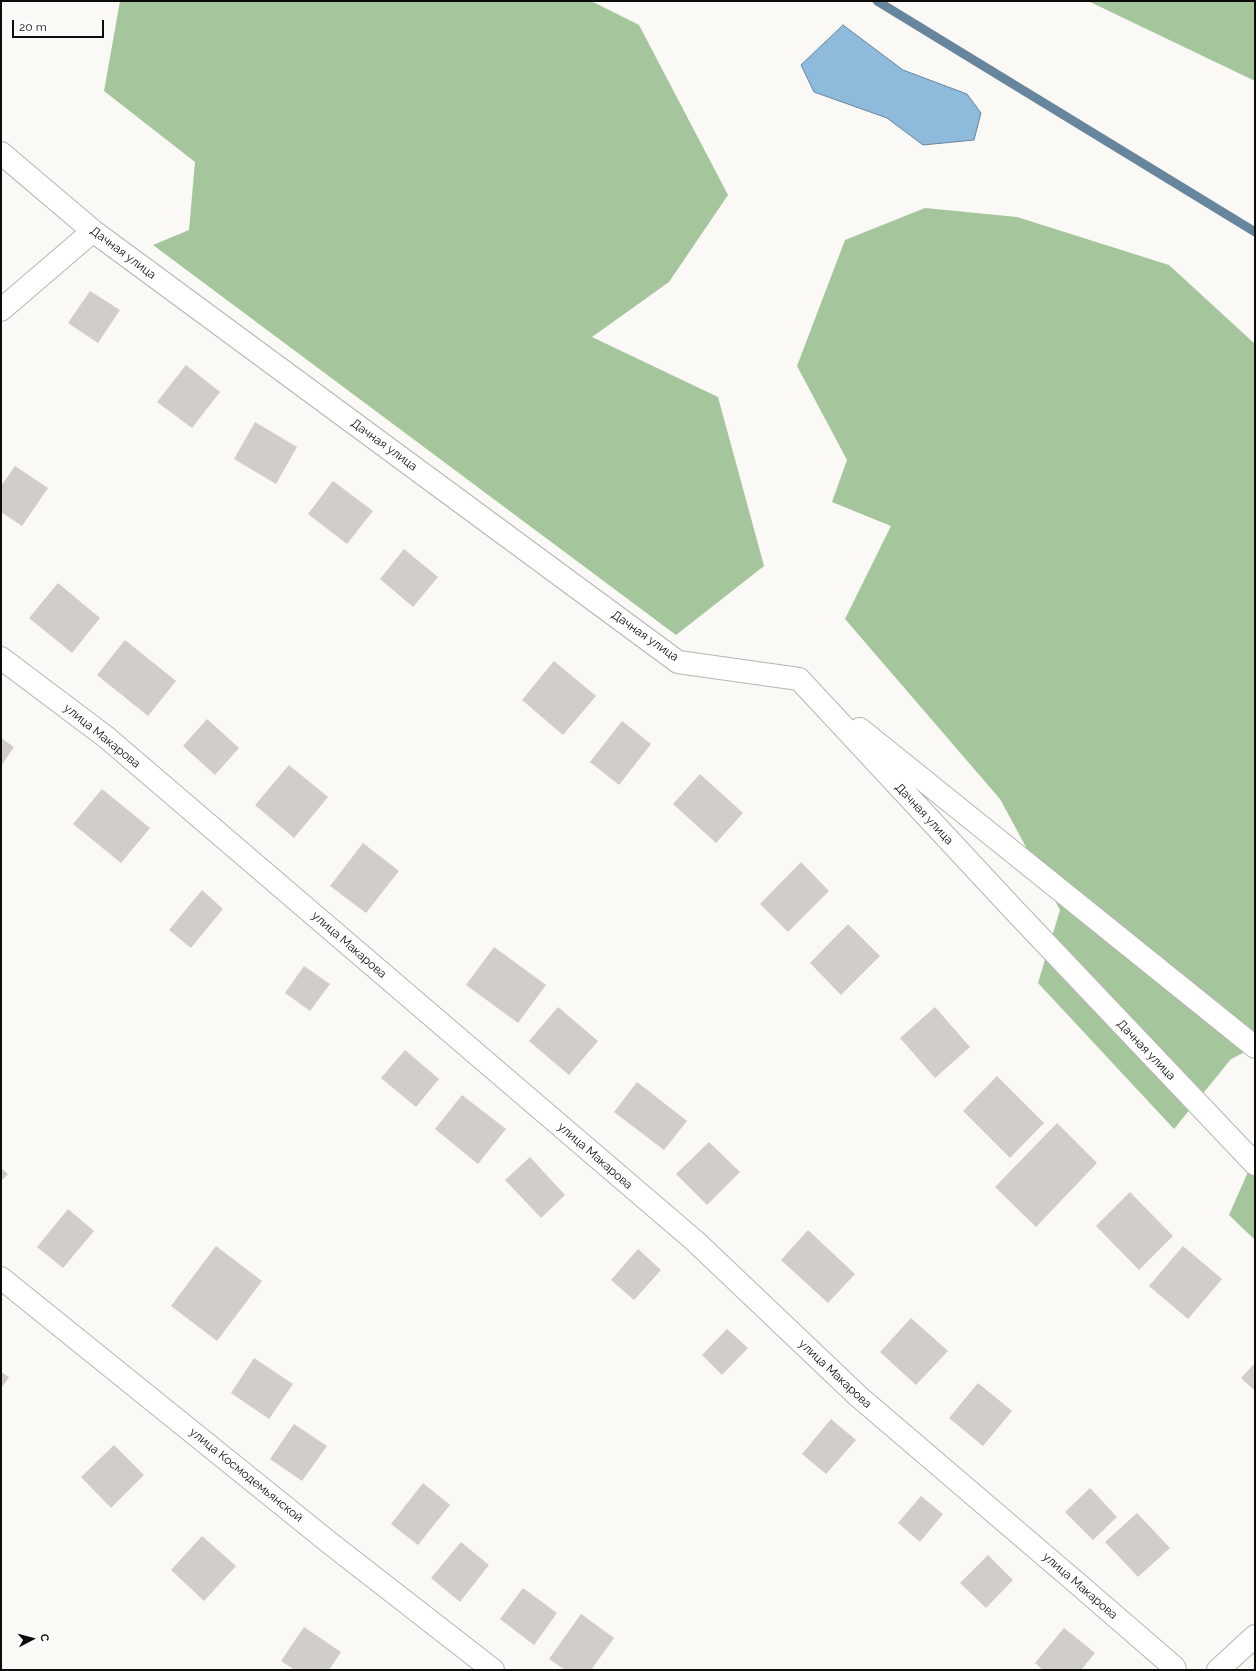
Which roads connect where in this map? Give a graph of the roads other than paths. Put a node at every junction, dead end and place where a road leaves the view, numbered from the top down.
1 (1, 153) edge
2 (93, 230) junction
3 (1, 310) edge
4 (1, 658) edge
5 (799, 679) junction
6 (1255, 1047) edge
7 (1255, 1164) edge
8 (1, 1278) edge
9 (1255, 1636) edge
10 (493, 1670) edge
11 (1175, 1670) edge
12 (1218, 1670) edge

1 - 2 street, Дачная улица
2 - 3 street
2 - 5 street, Дачная улица
4 - 11 street, улица Макарова
5 - 6 street
5 - 7 street, Дачная улица
8 - 10 street, улица Космодемьянской
9 - 12 street

